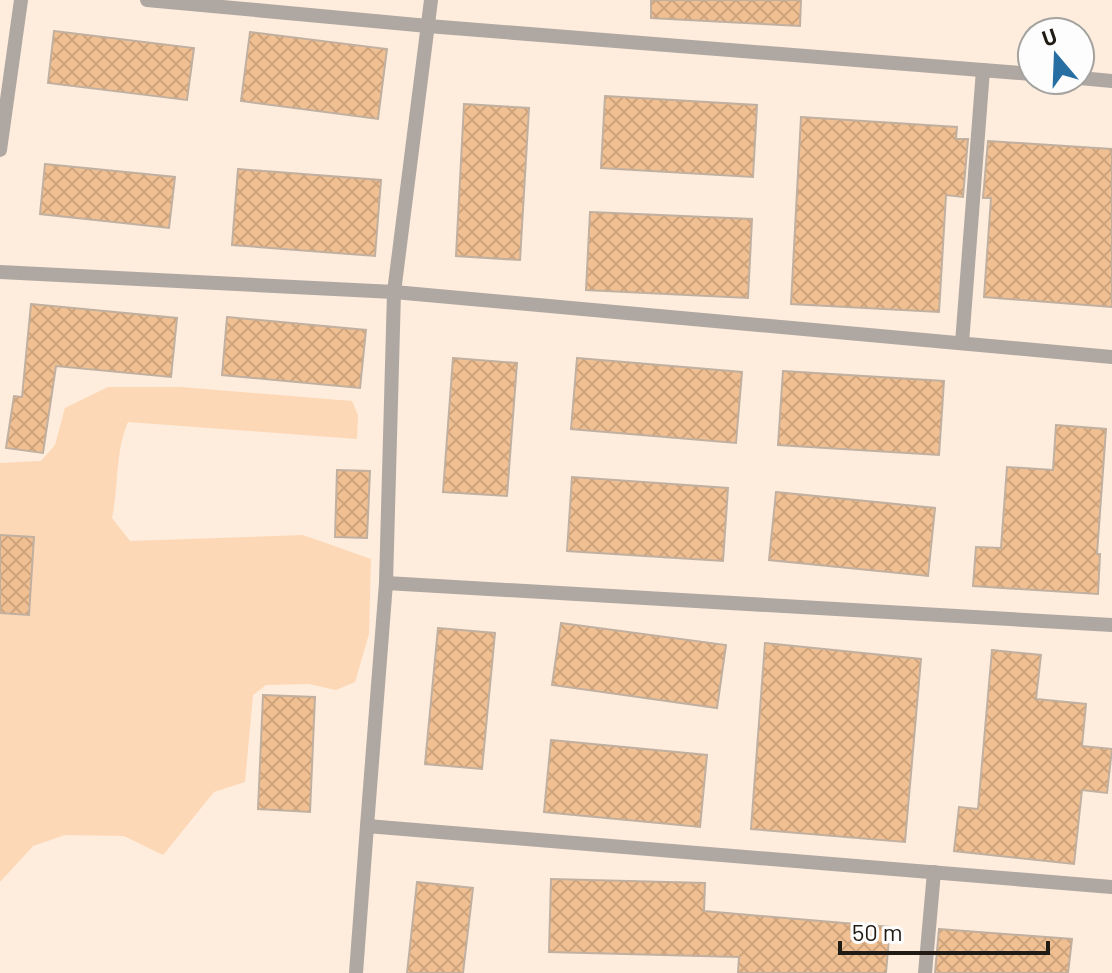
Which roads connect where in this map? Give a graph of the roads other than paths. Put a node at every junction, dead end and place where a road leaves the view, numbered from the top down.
1 (19, 0) edge
2 (147, 0) edge
3 (431, 0) edge
4 (428, 26) junction
5 (983, 70) junction
6 (1016, 73) edge
7 (0, 150) edge
8 (0, 272) edge
9 (394, 292) junction
10 (962, 343) junction
11 (1112, 357) edge
12 (386, 583) junction
13 (1112, 625) edge
14 (367, 826) junction
15 (934, 872) junction
16 (1112, 887) edge
17 (356, 973) edge
18 (925, 973) edge

1 - 7 lane
2 - 4 lane
3 - 4 lane
4 - 5 lane
4 - 9 lane
5 - 6 lane
5 - 10 lane
8 - 9 lane
9 - 10 lane
9 - 12 lane
10 - 11 lane
12 - 13 lane
12 - 14 lane
14 - 15 lane
14 - 17 lane
15 - 16 lane
15 - 18 lane

